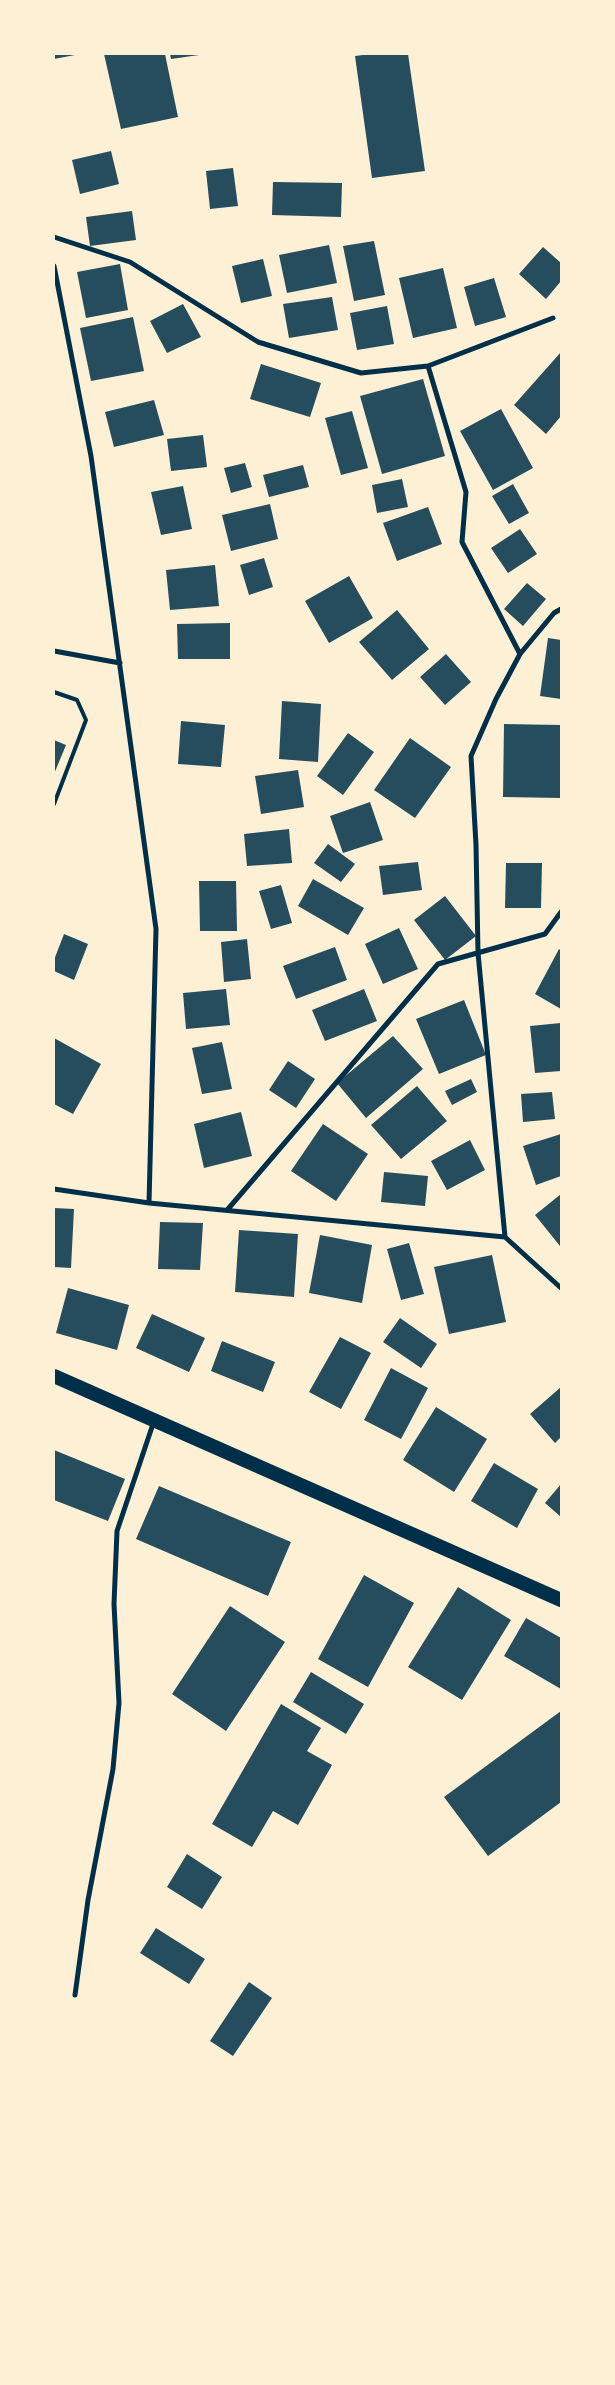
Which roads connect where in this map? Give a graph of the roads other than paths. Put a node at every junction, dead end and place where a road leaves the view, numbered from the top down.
1 (54, 237) edge
2 (54, 266) edge
3 (553, 318) dead end
4 (428, 366) junction
5 (561, 608) edge
6 (54, 651) edge
7 (520, 654) junction
8 (120, 664) junction
9 (54, 692) edge
10 (54, 804) edge
11 (561, 912) edge
12 (478, 953) junction
13 (54, 1189) edge
14 (149, 1202) junction
15 (228, 1210) junction
16 (505, 1236) junction
17 (561, 1288) edge
18 (54, 1376) edge
19 (154, 1420) junction
20 (561, 1600) edge
21 (75, 1995) dead end

1 - 4 street
2 - 8 street
3 - 4 street
4 - 7 street
5 - 7 street
6 - 8 street
7 - 12 street
8 - 14 street
9 - 10 lane
11 - 12 street
12 - 15 street
12 - 16 street
13 - 14 street
14 - 15 street
15 - 16 street
16 - 17 street
18 - 19 highway
19 - 20 highway
19 - 21 street

